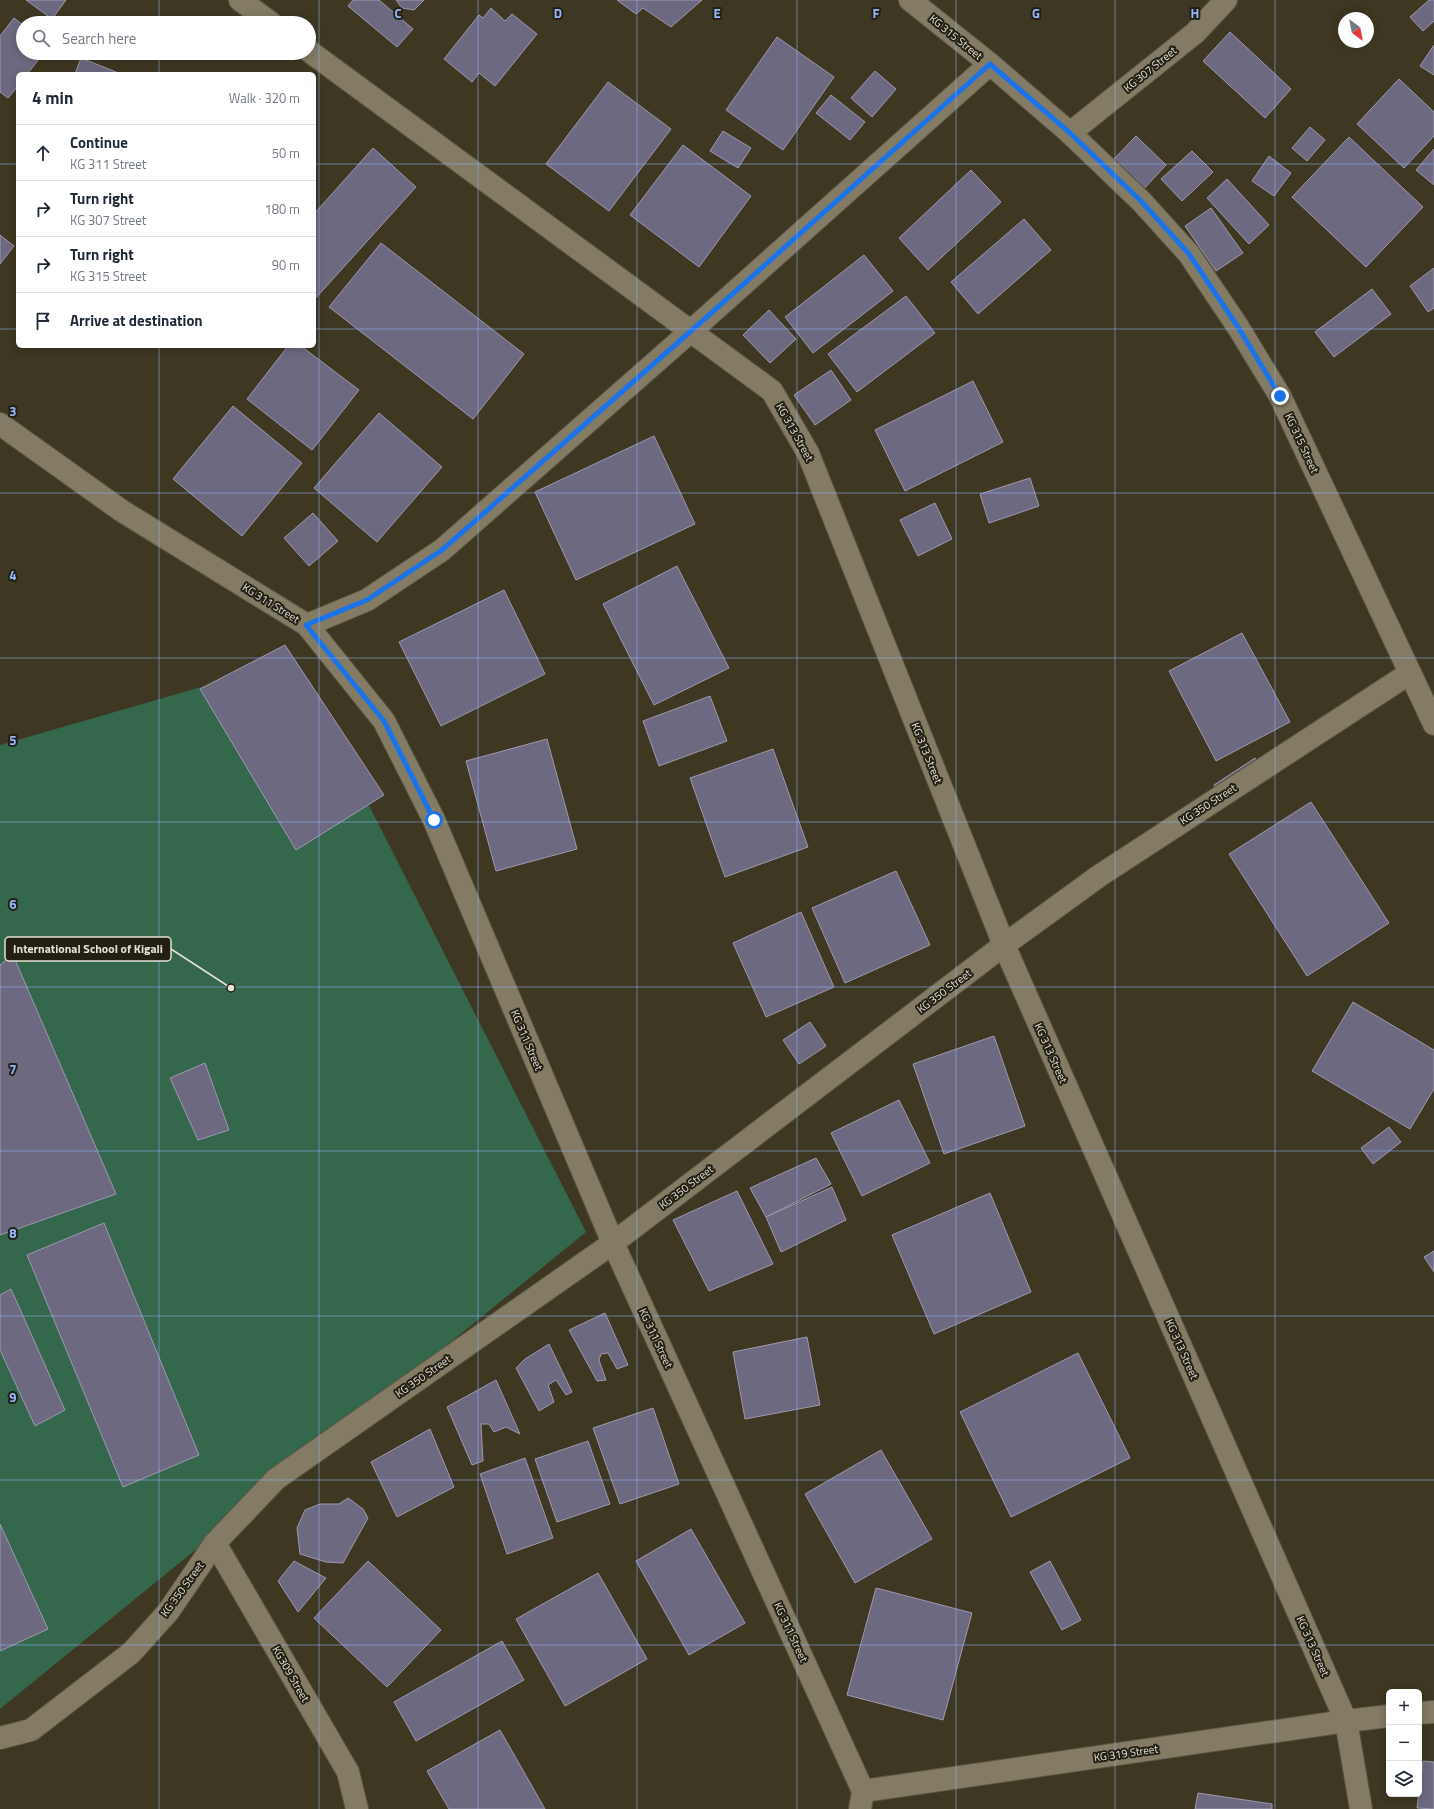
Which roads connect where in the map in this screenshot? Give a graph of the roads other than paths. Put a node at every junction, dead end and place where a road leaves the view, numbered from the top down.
1 (240, 0) edge
2 (910, 0) edge
3 (1226, 0) edge
4 (262, 16) edge
5 (316, 56) edge
6 (990, 64) junction
7 (1070, 133) junction
8 (691, 331) junction
9 (0, 424) edge
10 (306, 625) junction
11 (1410, 673) junction
12 (1434, 724) edge
13 (1004, 945) junction
14 (613, 1243) junction
15 (215, 1543) junction
16 (1434, 1712) edge
17 (1422, 1713) edge
18 (1386, 1716) edge
19 (1346, 1720) junction
20 (0, 1738) edge
21 (862, 1800) edge
22 (357, 1809) edge
23 (1360, 1809) edge

1 - 4 street
2 - 6 street, KG 315 Street
3 - 7 street, KG 307 Street
5 - 8 street, KG 313 Street
6 - 7 street, KG 315 Street
6 - 8 street
7 - 11 street, KG 315 Street
8 - 10 street
8 - 13 street, KG 313 Street
9 - 10 street, KG 311 Street
10 - 14 street, KG 311 Street
11 - 12 street, KG 315 Street
11 - 13 street, KG 350 Street
13 - 14 street, KG 350 Street
13 - 19 street, KG 313 Street
14 - 15 street, KG 350 Street
14 - 21 street, KG 311 Street
15 - 20 street, KG 350 Street
15 - 22 street, KG309 Street
16 - 17 street
18 - 19 street, KG 319 Street
19 - 21 street, KG 319 Street
19 - 23 street, KG 313 Street

